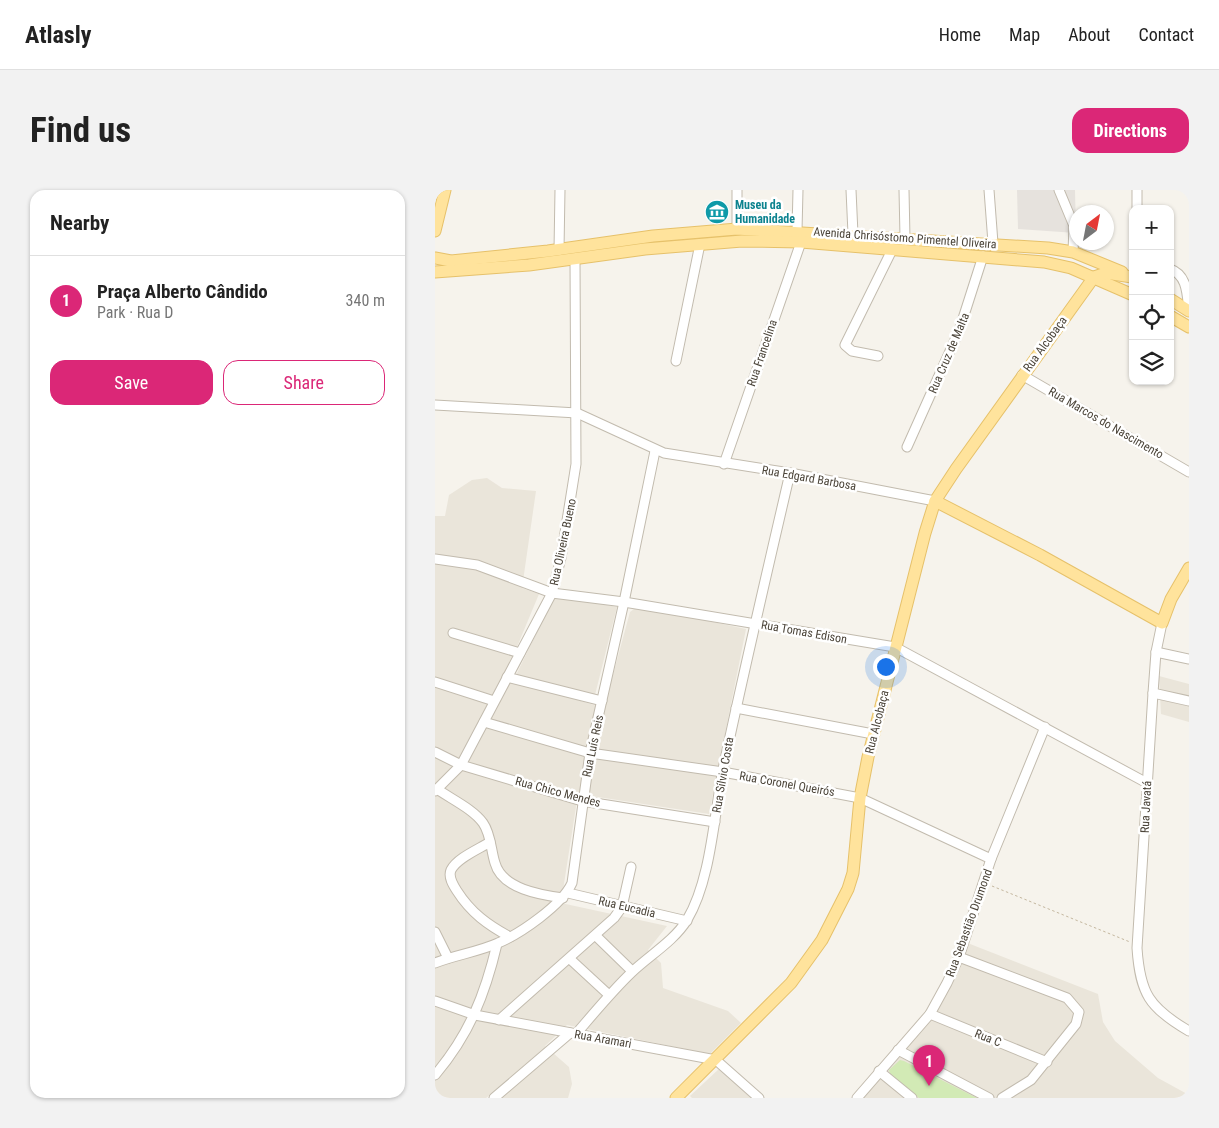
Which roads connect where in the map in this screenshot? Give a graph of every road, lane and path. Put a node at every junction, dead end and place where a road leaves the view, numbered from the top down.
1 (445, 190) edge
2 (560, 190) edge
3 (737, 190) edge
4 (798, 190) edge
5 (851, 190) edge
6 (904, 190) edge
7 (989, 190) edge
8 (1059, 190) edge
9 (1137, 190) edge
10 (1137, 205) edge
11 (737, 229) junction
12 (435, 231) edge
13 (853, 234) junction
14 (799, 237) junction
15 (905, 238) junction
16 (993, 243) junction
17 (699, 244) junction
18 (559, 250) junction
19 (893, 250) junction
20 (1073, 252) junction
21 (983, 256) junction
22 (435, 258) edge
23 (575, 259) junction
24 (1174, 271) edge
25 (435, 272) edge
26 (1129, 275) edge
27 (1129, 276) edge
28 (1094, 277) junction
29 (1129, 293) edge
30 (1174, 302) edge
31 (1189, 311) edge
32 (1174, 318) edge
33 (1189, 327) edge
34 (878, 356) dead end
35 (676, 361) dead end
36 (1022, 375) junction
37 (435, 405) edge
38 (577, 413) junction
39 (907, 447) dead end
40 (655, 451) junction
41 (724, 464) junction
42 (1189, 472) edge
43 (790, 473) junction
44 (935, 501) junction
45 (435, 559) edge
46 (1189, 568) edge
47 (552, 593) junction
48 (624, 602) junction
49 (754, 623) junction
50 (1162, 623) junction
51 (453, 633) dead end
52 (895, 647) junction
53 (1157, 652) junction
54 (520, 653) junction
55 (1189, 659) edge
56 (507, 677) junction
57 (435, 682) edge
58 (1153, 693) junction
59 (494, 701) junction
60 (602, 701) junction
61 (1189, 701) edge
62 (736, 708) junction
63 (484, 722) junction
64 (1045, 727) junction
65 (873, 734) junction
66 (435, 752) edge
67 (590, 753) junction
68 (461, 765) junction
69 (723, 772) junction
70 (1147, 783) junction
71 (436, 790) edge
72 (860, 798) junction
73 (583, 801) junction
74 (715, 822) junction
75 (490, 842) junction
76 (991, 858) junction
77 (631, 867) dead end
78 (984, 883) junction
79 (565, 895) junction
80 (623, 906) junction
81 (687, 921) junction
82 (435, 932) edge
83 (596, 936) junction
84 (510, 937) junction
85 (497, 944) junction
86 (1137, 945) junction
87 (959, 957) junction
88 (448, 958) junction
89 (570, 959) junction
90 (435, 963) edge
91 (632, 971) junction
92 (609, 995) junction
93 (435, 1001) edge
94 (930, 1014) junction
95 (475, 1015) junction
96 (499, 1020) junction
97 (1189, 1031) edge
98 (573, 1033) junction
99 (898, 1050) junction
100 (435, 1058) edge
101 (716, 1060) junction
102 (1047, 1062) junction
103 (445, 1063) junction
104 (879, 1071) junction
105 (435, 1075) edge
106 (493, 1098) edge
107 (676, 1098) edge
108 (759, 1098) edge
109 (857, 1098) edge
110 (912, 1098) edge
111 (989, 1098) edge
112 (1002, 1098) edge

1 - 12 main road
2 - 18 street
3 - 11 street
4 - 14 street, Rua Francelina
5 - 13 street
6 - 15 street
7 - 16 street
8 - 20 street
9 - 10 street
11 - 14 main road, Avenida Chrisóstomo Pimentel Oliveira
11 - 18 main road, Avenida Chrisóstomo Pimentel Oliveira
13 - 14 main road, Avenida Chrisóstomo Pimentel Oliveira
13 - 15 main road, Avenida Chrisóstomo Pimentel Oliveira
14 - 17 main road, Avenida Chrisóstomo Pimentel Oliveira
14 - 19 main road, Avenida Chrisóstomo Pimentel Oliveira
14 - 41 street, Rua Francelina
15 - 16 main road, Avenida Chrisóstomo Pimentel Oliveira
16 - 20 main road, Avenida Chrisóstomo Pimentel Oliveira
17 - 23 main road, Avenida Chrisóstomo Pimentel Oliveira
17 - 35 street
18 - 22 main road, Avenida Chrisóstomo Pimentel Oliveira
19 - 21 main road, Avenida Chrisóstomo Pimentel Oliveira
19 - 34 street
20 - 26 main road, Avenida Chrisóstomo Pimentel Oliveira
21 - 28 main road, Avenida Chrisóstomo Pimentel Oliveira
21 - 39 street, Rua Cruz de Malta
23 - 25 main road, Avenida Chrisóstomo Pimentel Oliveira
23 - 38 street, Rua Oliveira Bueno
24 - 31 street
27 - 28 main road
28 - 29 main road, Avenida Chrisóstomo Pimentel Oliveira
28 - 36 main road, Rua Alcobaça
30 - 31 main road
32 - 33 main road
36 - 42 street, Rua Marcos do Nascimento
36 - 44 main road, Rua Alcobaça
37 - 38 street, Rua Edgard Barbosa
38 - 40 street, Rua Edgard Barbosa
38 - 47 street, Rua Oliveira Bueno
40 - 41 street, Rua Edgard Barbosa
40 - 48 street, Rua Luís Reis
41 - 43 street, Rua Edgard Barbosa
43 - 44 street, Rua Edgard Barbosa
43 - 49 street, Rua Sílvio Costa
44 - 50 main road, Rua Edgard Barbosa
44 - 52 main road, Rua Alcobaça
45 - 47 street, Rua Tomas Edison
46 - 50 main road, Rua Javatá
47 - 48 street, Rua Tomas Edison
47 - 54 street, Rua Oliveira Bueno
48 - 49 street, Rua Tomas Edison
48 - 60 street, Rua Luís Reis
49 - 52 street, Rua Tomas Edison
49 - 62 street, Rua Sílvio Costa
50 - 53 street, Rua Javatá
51 - 54 street
52 - 64 street, Rua Tomas Edison
52 - 65 main road, Rua Alcobaça
53 - 55 street
53 - 58 street, Rua Javatá
54 - 56 street, Rua Oliveira Bueno
56 - 59 street, Rua Oliveira Bueno
56 - 60 street
57 - 59 street
58 - 61 street
58 - 70 street, Rua Javatá
59 - 63 street, Rua Oliveira Bueno
60 - 67 street, Rua Luís Reis
62 - 65 street
62 - 69 street, Rua Sílvio Costa
63 - 67 street, Rua Coronel Queirós
63 - 68 street, Rua Oliveira Bueno
64 - 70 street, Rua Tomas Edison
64 - 76 street, Rua Sebastião Drumond
65 - 72 main road, Rua Alcobaça
66 - 68 street, Rua Chico Mendes
67 - 69 street, Rua Coronel Queirós
67 - 73 street, Rua Luís Reis
68 - 71 street, Rua Oliveira Bueno
68 - 73 street, Rua Chico Mendes
69 - 72 street, Rua Coronel Queirós
69 - 74 street, Rua Sílvio Costa
70 - 86 street, Rua Javatá
71 - 75 street, Rua Eucadia
72 - 76 street, Rua Coronel Queirós
72 - 101 main road, Rua Alcobaça
73 - 74 street, Rua Chico Mendes
73 - 79 street, Rua Luís Reis
74 - 81 street, Rua Sílvio Costa
75 - 79 street, Rua Eucadia
75 - 84 street
76 - 78 street, Rua Sebastião Drumond
77 - 80 street
78 - 86 path
78 - 87 street, Rua Sebastião Drumond
79 - 80 street, Rua Eucadia
79 - 84 street
80 - 81 street, Rua Eucadia
80 - 83 street
81 - 91 street, Rua Sílvio Costa
82 - 88 street
83 - 89 street
83 - 91 street
84 - 85 street
85 - 88 street
85 - 95 street
86 - 97 street, Rua Javatá
87 - 94 street, Rua Sebastião Drumond
87 - 102 street
88 - 90 street
89 - 92 street
89 - 96 street
91 - 92 street, Rua Sílvio Costa
92 - 98 street, Rua Sílvio Costa
93 - 95 street, Rua Aramari
94 - 99 street, Rua Sebastião Drumond
94 - 102 street, Rua C
95 - 96 street, Rua Aramari
95 - 103 street
96 - 98 street, Rua Aramari
98 - 101 street, Rua Aramari
98 - 106 street, Rua Sílvio Costa
99 - 104 street, Rua Sebastião Drumond
99 - 111 street
100 - 103 street
101 - 107 main road, Rua Alcobaça
101 - 108 street
102 - 112 street
103 - 105 street
104 - 109 street, Rua Sebastião Drumond
104 - 110 street

